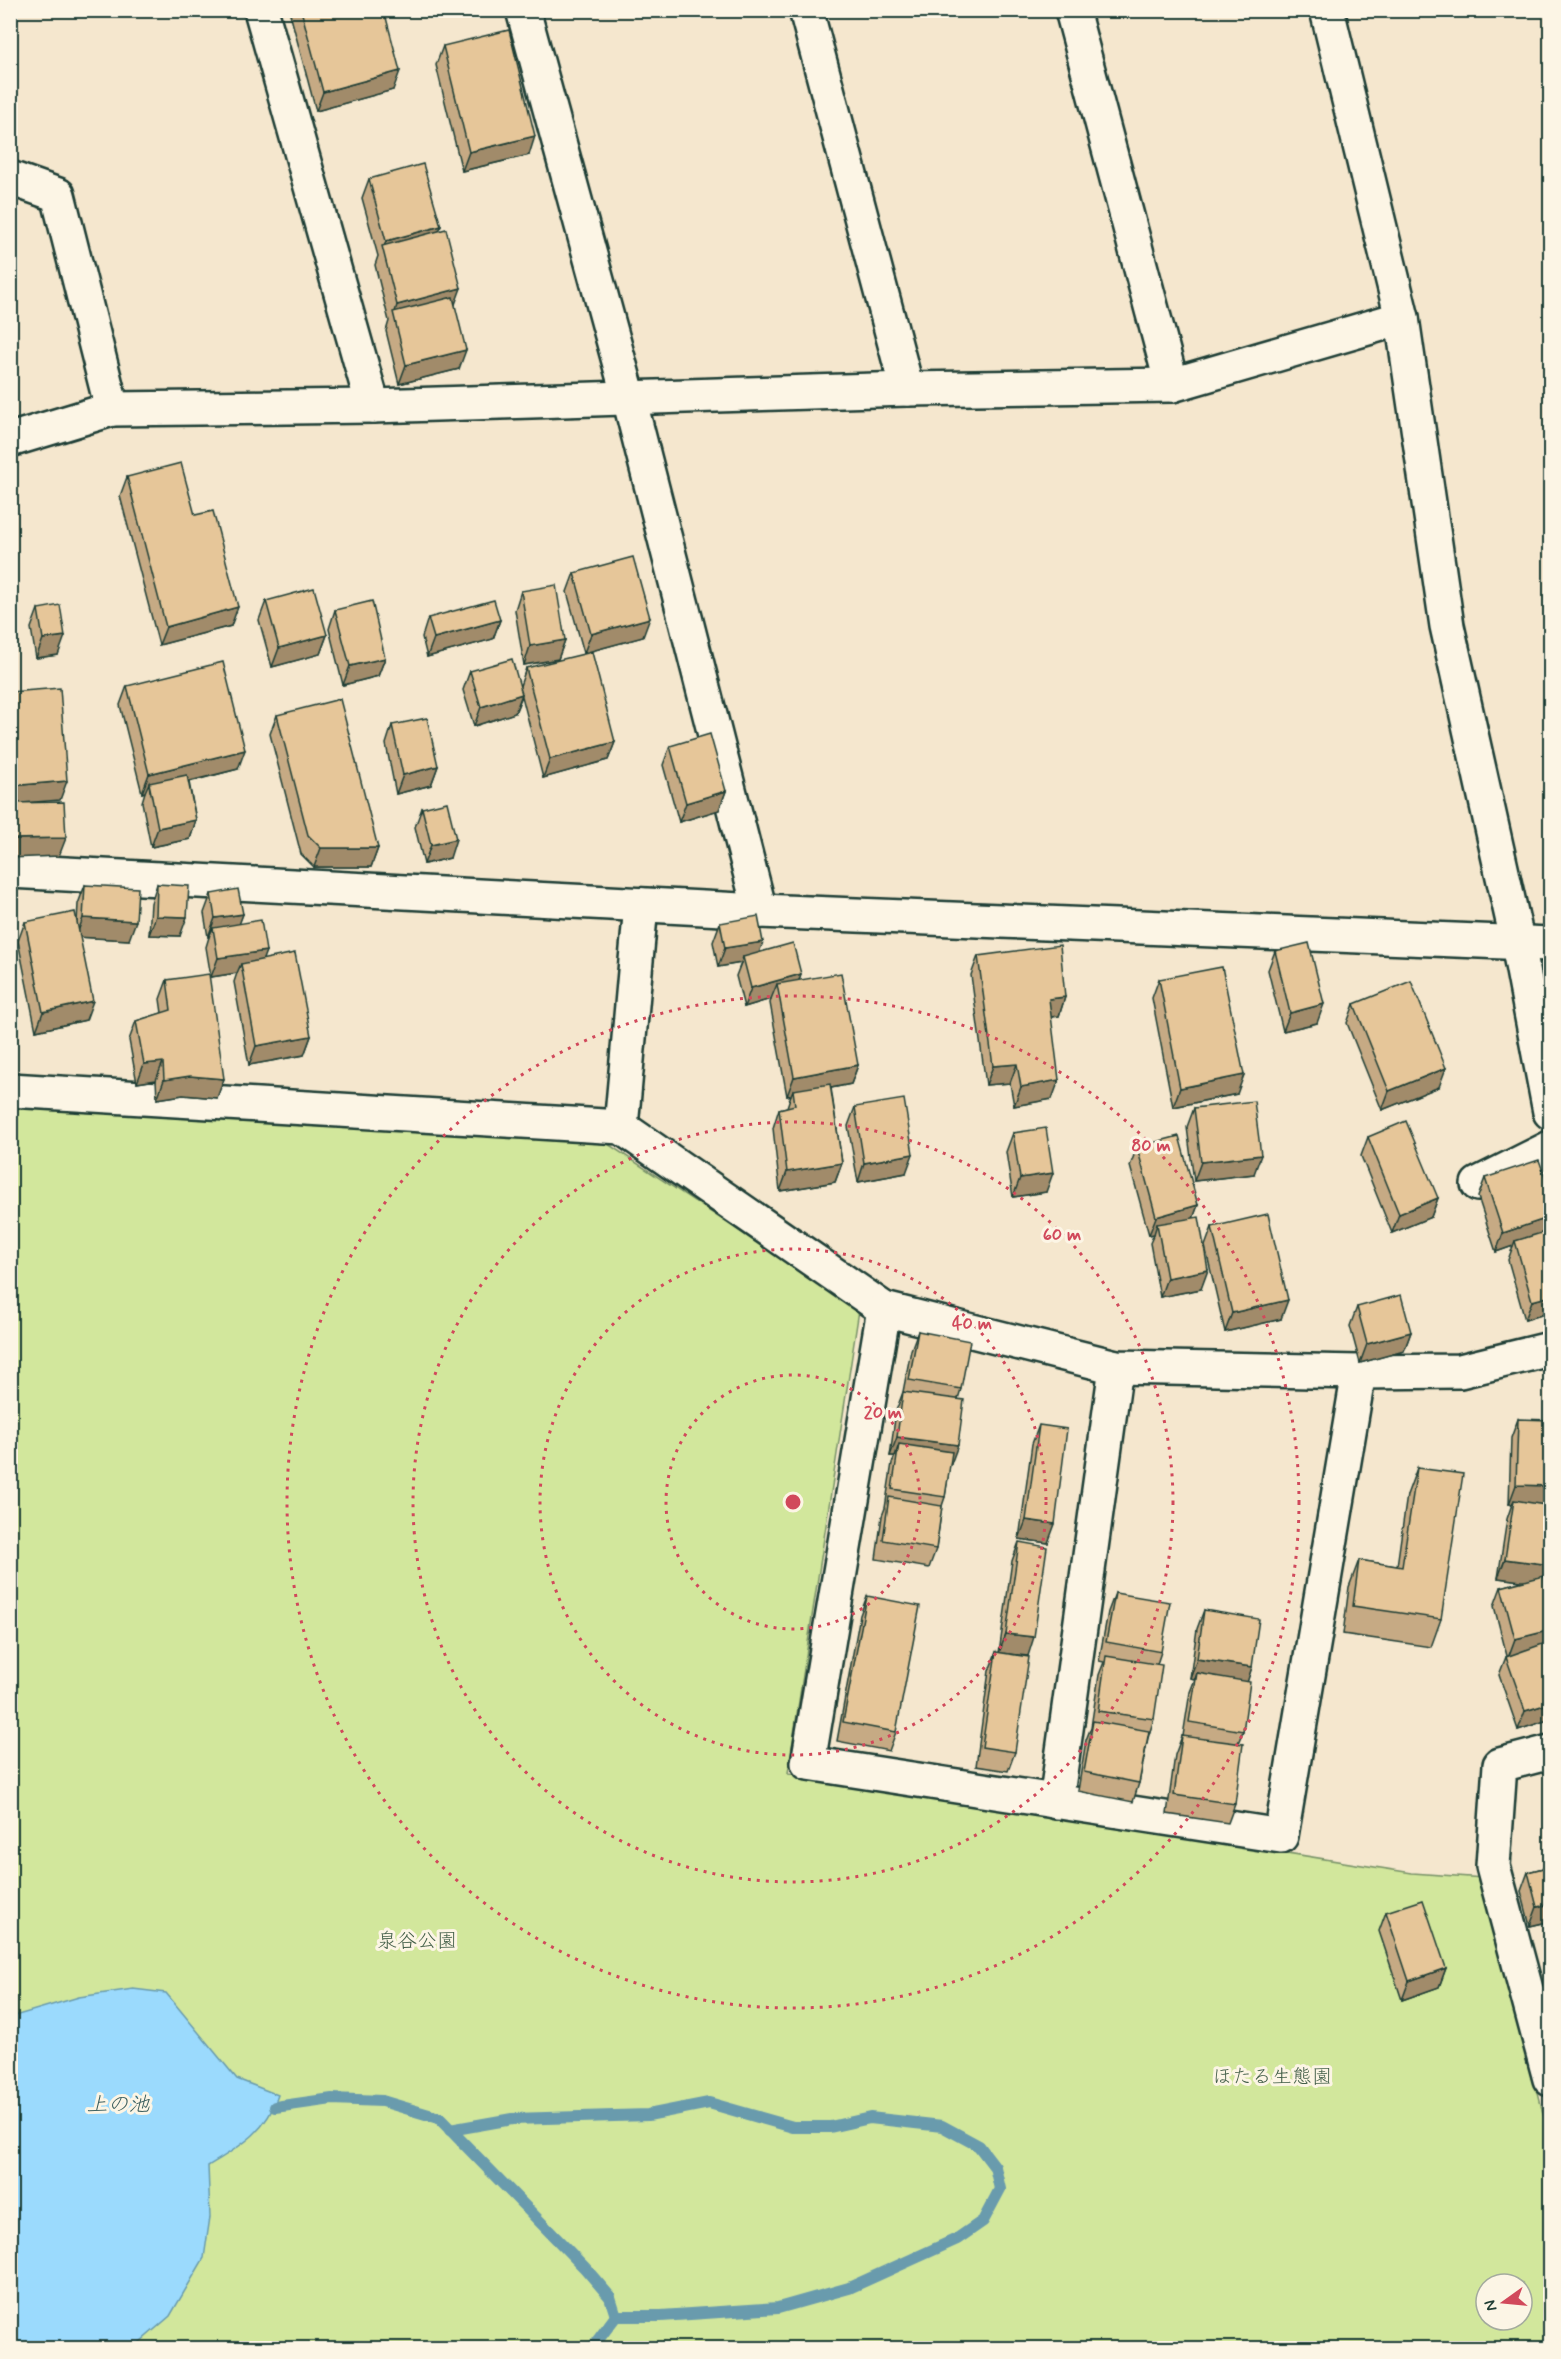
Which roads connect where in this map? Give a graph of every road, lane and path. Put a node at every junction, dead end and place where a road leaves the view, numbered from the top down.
1 (261, 10) edge
2 (523, 10) edge
3 (806, 10) edge
4 (1072, 10) edge
5 (1327, 10) edge
6 (10, 178) edge
7 (1402, 318) junction
8 (1172, 385) junction
9 (907, 389) junction
10 (629, 398) junction
11 (374, 406) junction
12 (112, 409) junction
13 (10, 440) edge
14 (10, 871) edge
15 (641, 905) junction
16 (760, 911) junction
17 (1518, 944) junction
18 (1551, 944) edge
19 (10, 1090) edge
20 (1551, 1112) edge
21 (621, 1127) junction
22 (1551, 1148) edge
23 (1478, 1184) dead end
24 (884, 1309) junction
25 (1551, 1349) edge
26 (1116, 1366) junction
27 (1359, 1372) junction
28 (1551, 1752) edge
29 (1056, 1802) junction
30 (1551, 2079) edge

1 - 11 street
2 - 10 street
3 - 9 street
4 - 8 street
5 - 7 street
6 - 12 street
7 - 8 street
7 - 17 street
8 - 9 street
9 - 10 street
10 - 11 street
10 - 16 street
11 - 12 street
12 - 13 street
14 - 15 street
15 - 16 street
15 - 21 street
16 - 17 street
17 - 18 street
17 - 20 street
19 - 21 street
21 - 24 street
22 - 23 street
24 - 26 street
24 - 29 street
25 - 27 street
26 - 27 street
26 - 29 street
27 - 29 street
28 - 30 street

